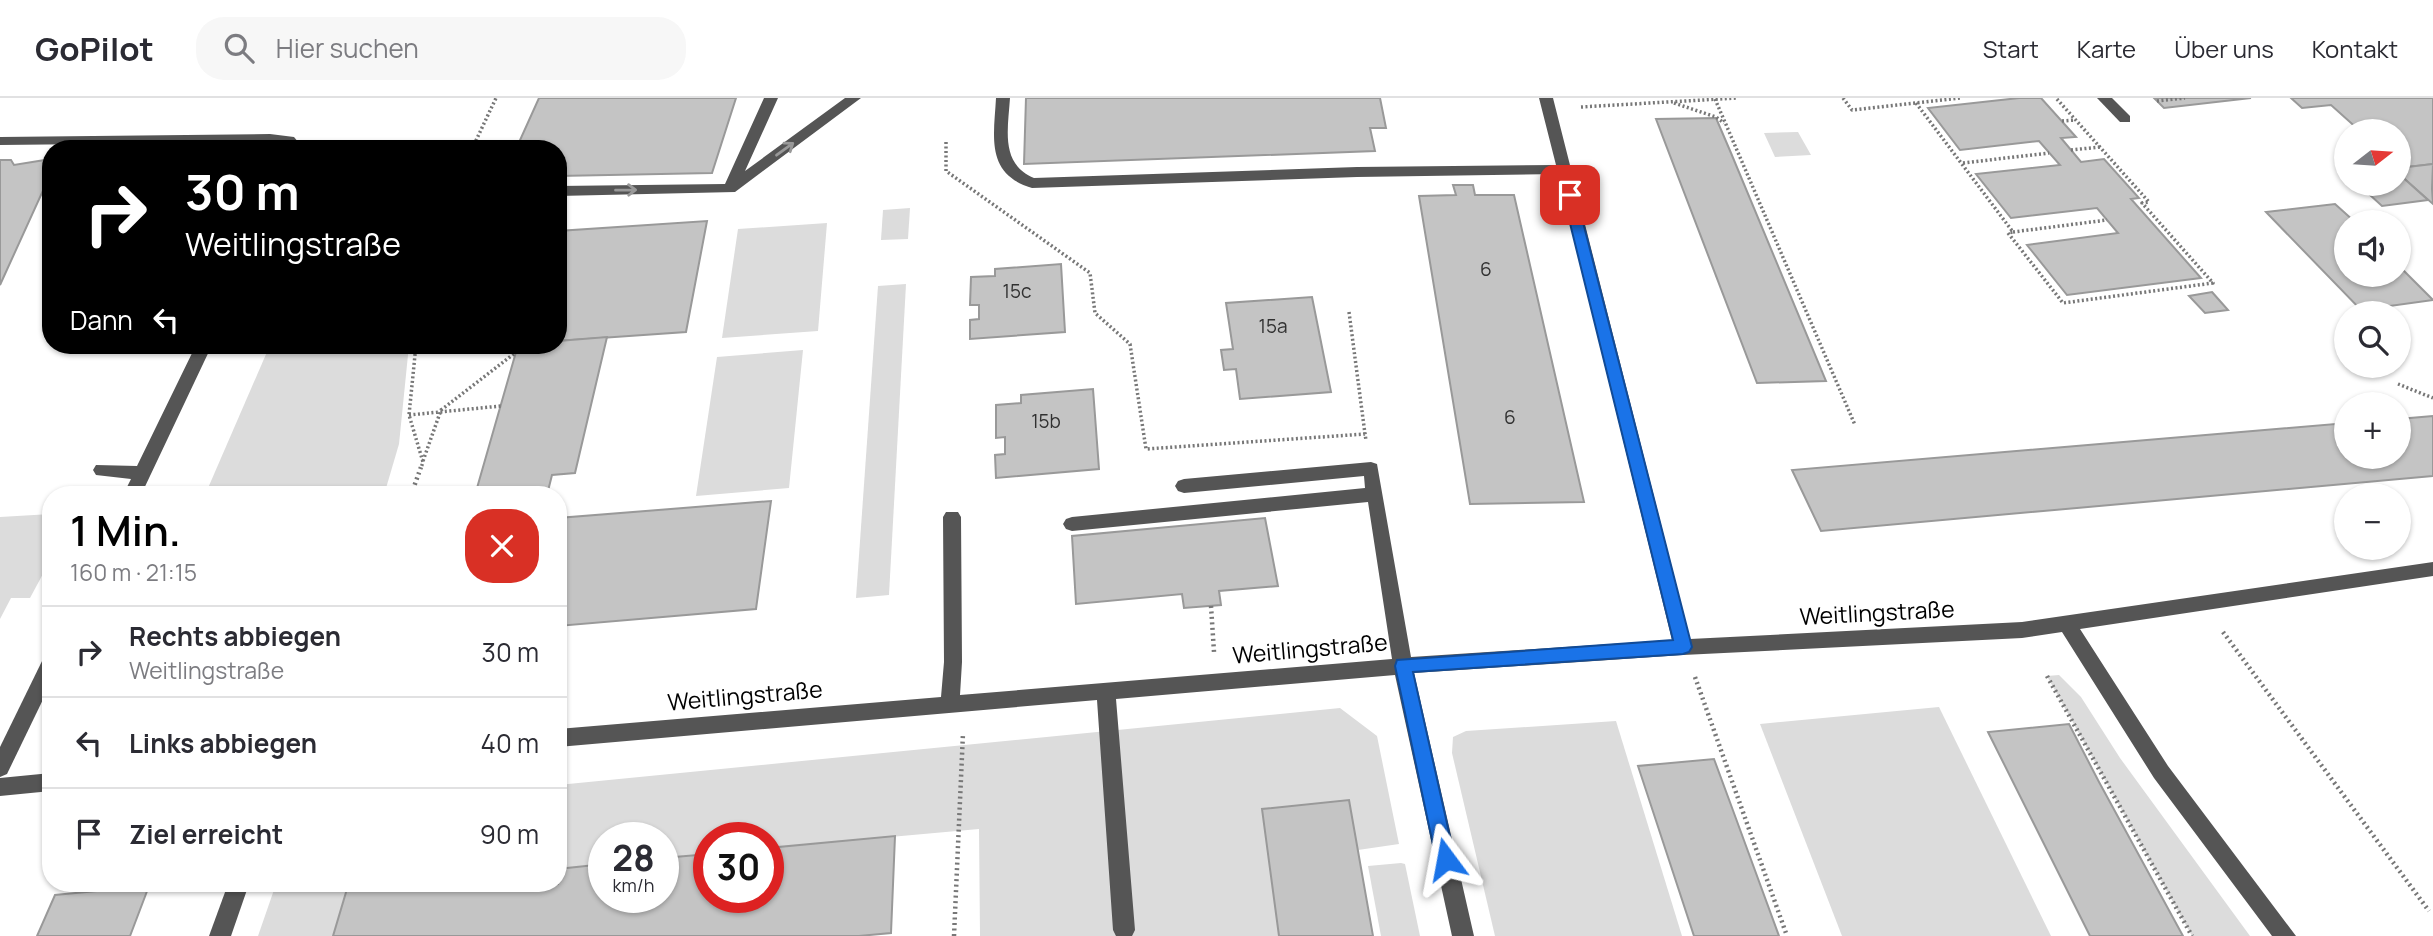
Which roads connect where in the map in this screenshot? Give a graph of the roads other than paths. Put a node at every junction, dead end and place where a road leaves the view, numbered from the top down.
1 (771, 98) edge
2 (854, 98) edge
3 (1003, 98) edge
4 (1546, 98) edge
5 (2104, 98) edge
6 (2125, 119) dead end
7 (135, 140) edge
8 (289, 140) edge
9 (42, 141) edge
10 (0, 142) edge
11 (1563, 169) junction
12 (730, 189) junction
13 (567, 191) edge
14 (200, 354) edge
15 (102, 470) dead end
16 (143, 473) junction
17 (136, 486) edge
18 (1184, 486) dead end
19 (1376, 494) junction
20 (952, 517) dead end
21 (1072, 524) dead end
22 (2433, 569) edge
23 (2067, 624) junction
24 (1683, 647) junction
25 (1403, 666) junction
26 (42, 682) edge
27 (1106, 690) junction
28 (957, 702) junction
29 (567, 737) edge
30 (0, 768) edge
31 (42, 783) edge
32 (0, 787) edge
33 (235, 892) edge
34 (1124, 930) dead end
35 (220, 936) edge
36 (1463, 936) edge
37 (2285, 936) edge

1 - 12 street
12 -> 2 street
3 - 11 street
4 - 11 street
5 - 6 street
7 - 8 street
9 - 10 street
11 - 24 street
13 -> 12 street
14 - 16 street
15 - 16 street
16 - 17 street
18 - 19 street
19 - 21 street
19 - 25 street
20 - 28 street
22 - 23 street, Weitlingstraße
23 - 24 street, Weitlingstraße
23 - 37 street
24 - 25 street, Weitlingstraße
25 - 27 street, Weitlingstraße
25 - 36 street
26 - 30 street
27 - 28 street, Weitlingstraße
27 - 34 street
28 - 29 street, Weitlingstraße
31 - 32 street
33 - 35 street

